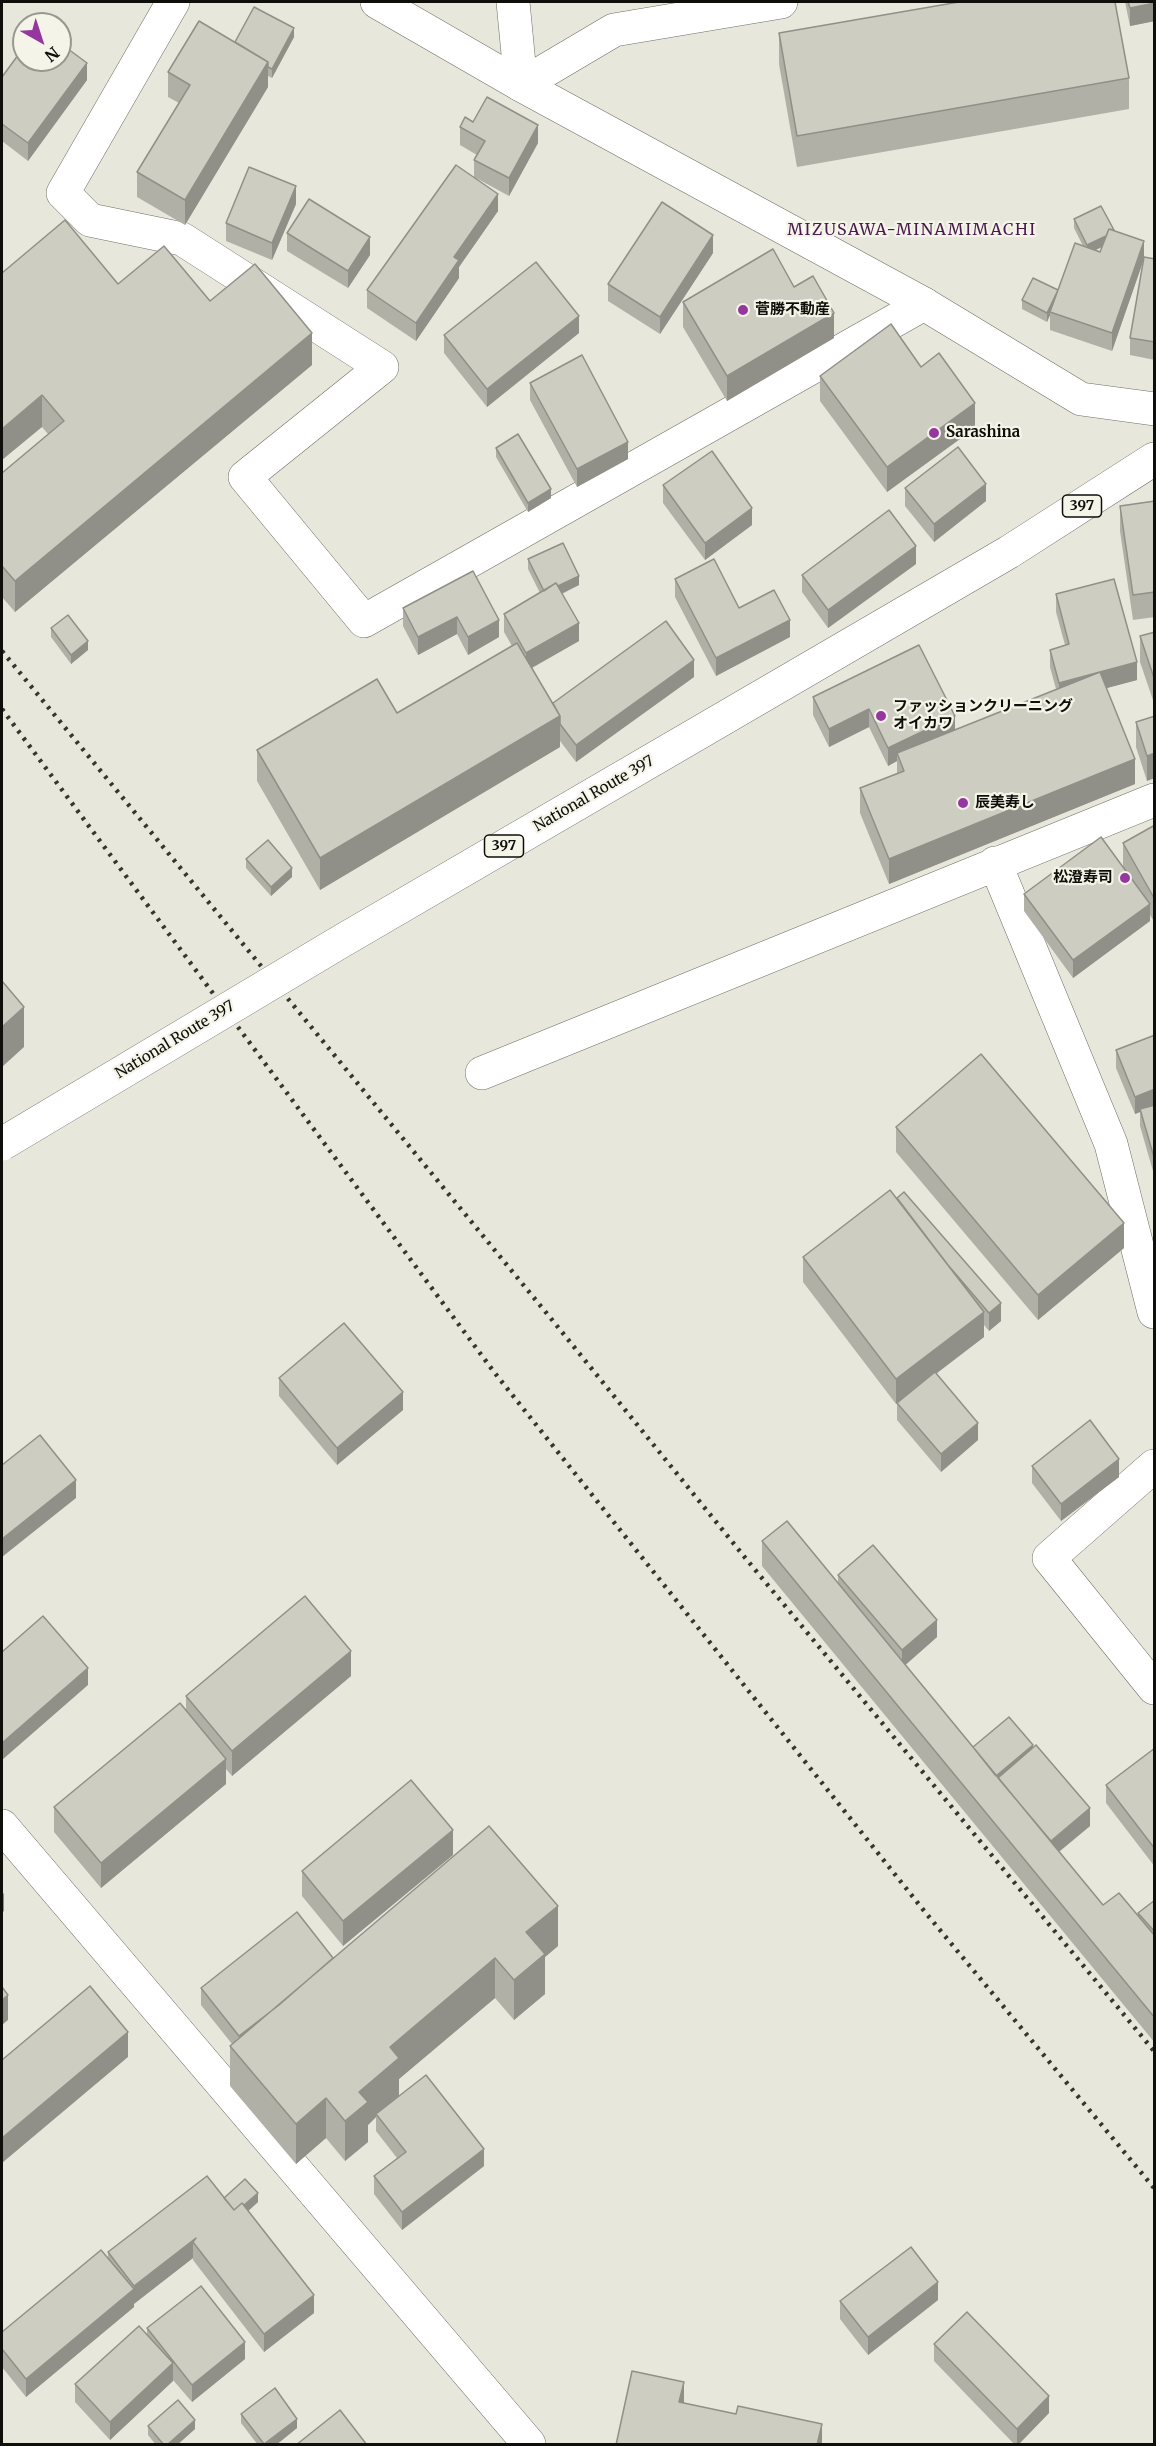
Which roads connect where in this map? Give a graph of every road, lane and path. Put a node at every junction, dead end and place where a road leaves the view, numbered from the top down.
1 (173, 2) edge
2 (377, 2) edge
3 (513, 2) edge
4 (781, 2) edge
5 (521, 85) junction
6 (924, 304) junction
7 (1155, 409) edge
8 (1155, 459) edge
9 (1155, 800) edge
10 (995, 863) junction
11 (482, 1073) dead end
12 (2, 1144) edge
13 (1155, 1312) edge
14 (1155, 1466) edge
15 (1155, 1688) edge
16 (2, 1826) edge
17 (529, 2445) edge

1 - 6 main road
2 - 5 main road
3 - 5 main road
4 - 5 main road
5 - 6 main road
6 - 7 main road
8 - 12 main road, National Route 397 / 397, bridge
9 - 10 main road
10 - 11 main road
10 - 13 main road
14 - 15 main road
16 - 17 main road

